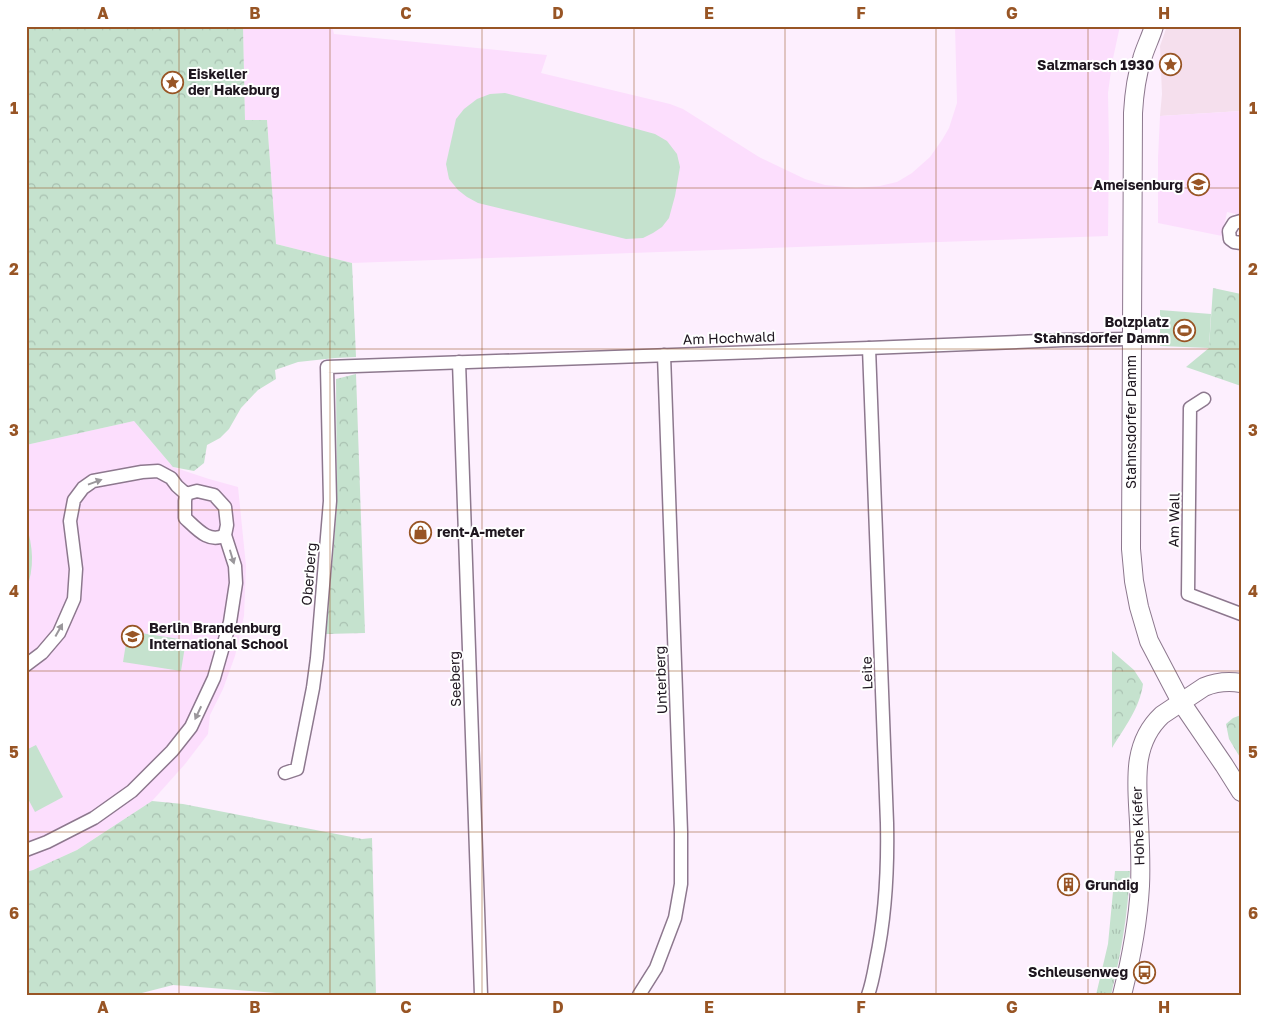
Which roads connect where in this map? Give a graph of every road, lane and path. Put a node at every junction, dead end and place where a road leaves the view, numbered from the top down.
1 (1154, 26) edge
2 (1241, 221) edge
3 (1241, 243) edge
4 (1131, 339) junction
5 (869, 348) junction
6 (664, 355) junction
7 (459, 362) junction
8 (327, 367) joint
9 (1204, 399) dead end
10 (186, 494) junction
11 (226, 535) junction
12 (1241, 614) edge
13 (26, 665) edge
14 (1241, 683) edge
15 (1181, 702) junction
16 (285, 774) dead end
17 (1241, 792) edge
18 (26, 850) edge
19 (481, 995) edge
20 (639, 995) edge
21 (868, 995) edge
22 (1122, 995) edge

1 - 4 street, Stahnsdorfer Damm
2 - 3 street
4 - 5 street, Am Hochwald
4 - 15 street, Stahnsdorfer Damm
5 - 6 street, Am Hochwald
5 - 21 street, Leite
6 - 7 street, Am Hochwald
6 - 20 street, Unterberg
7 - 8 street, Am Hochwald
7 - 19 street, Seeberg
8 - 16 street, Oberberg
9 - 12 street, Am Wall
10 - 11 street
10 - 11 street
13 -> 10 street
11 -> 18 street
14 - 15 street, Hohe Kiefer
15 - 17 street, Stahnsdorfer Damm
15 - 22 street, Hohe Kiefer

